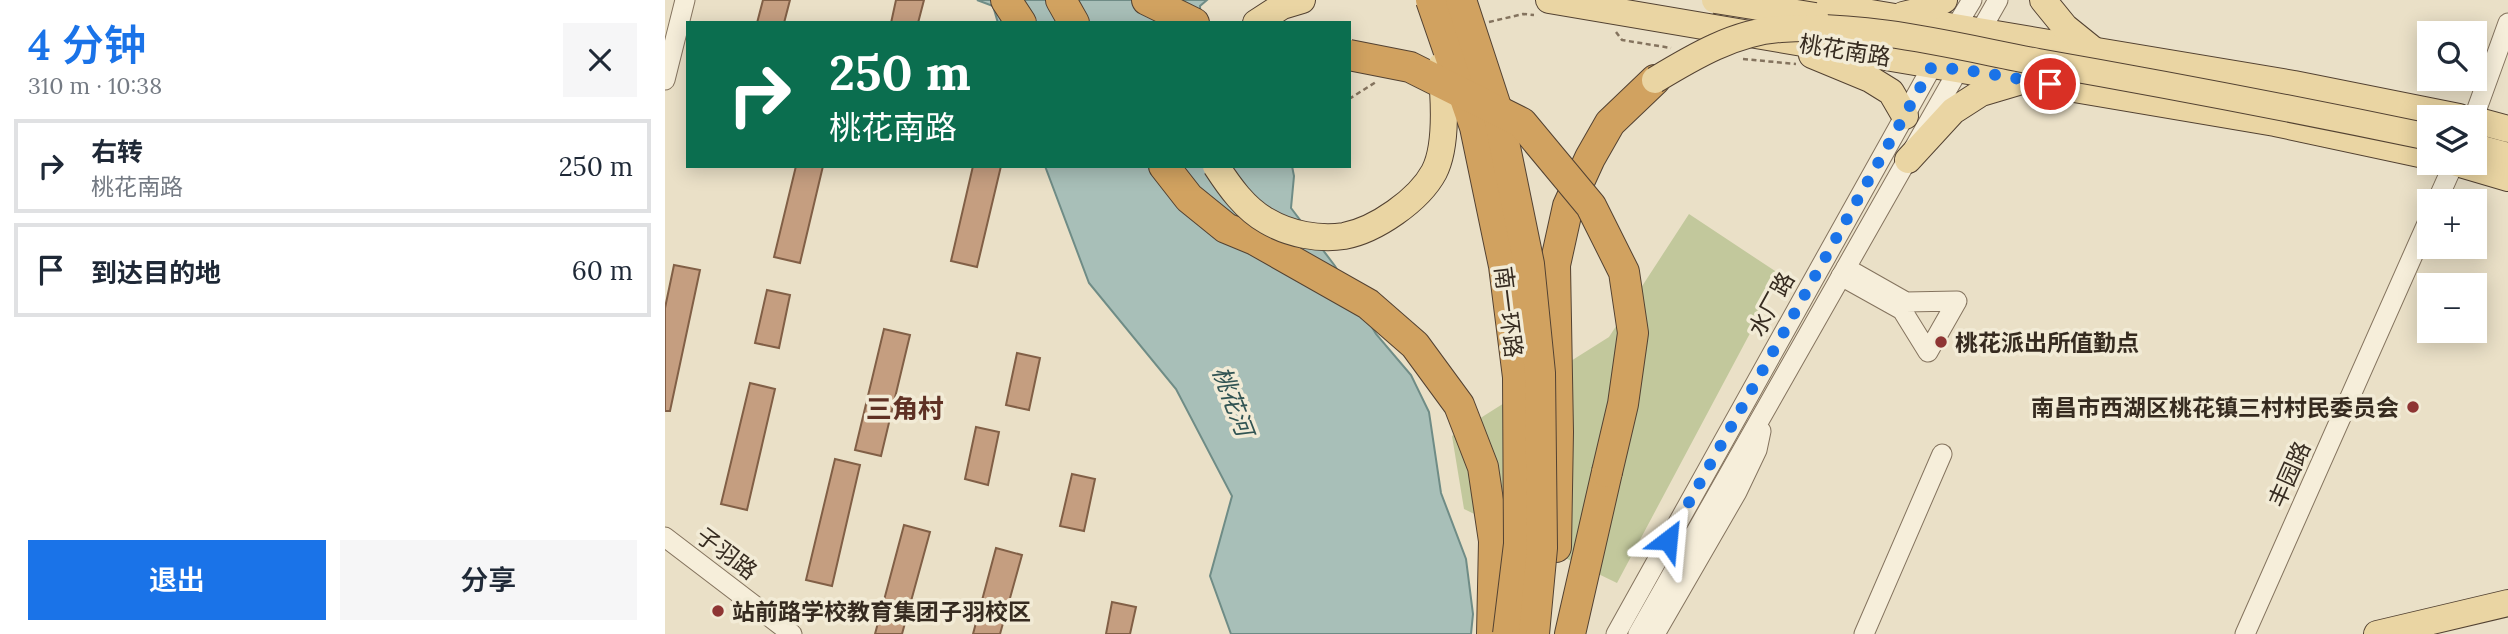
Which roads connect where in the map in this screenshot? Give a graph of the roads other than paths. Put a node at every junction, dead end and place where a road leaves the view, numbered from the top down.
1 (685, 0) edge
2 (1006, 0) edge
3 (1061, 0) edge
4 (1147, 0) edge
5 (1302, 0) edge
6 (1461, 0) edge
7 (1714, 0) edge
8 (1793, 0) edge
9 (1944, 0) edge
10 (1972, 0) edge
11 (1998, 0) edge
12 (2043, 0) edge
13 (1433, 8) edge
14 (1542, 8) edge
15 (1894, 17) junction
16 (1020, 21) edge
17 (1073, 21) edge
18 (1190, 21) edge
19 (1259, 21) edge
20 (2508, 23) edge
21 (1954, 27) junction
22 (1982, 32) junction
23 (1772, 37) junction
24 (2095, 51) junction
25 (1351, 55) edge
26 (1933, 64) junction
27 (1960, 69) junction
28 (665, 80) edge
29 (1655, 80) joint
30 (2025, 80) junction
31 (2479, 105) edge
32 (2417, 109) edge
33 (1905, 116) junction
34 (2487, 123) edge
35 (2417, 126) edge
36 (2508, 129) edge
37 (2417, 134) edge
38 (2487, 143) edge
39 (2508, 149) edge
40 (2487, 150) edge
41 (2417, 153) edge
42 (2508, 156) edge
43 (1908, 160) junction
44 (1148, 168) edge
45 (1166, 168) edge
46 (1217, 168) edge
47 (2487, 172) edge
48 (2508, 178) edge
49 (1189, 198) junction
50 (2417, 246) edge
51 (1844, 272) junction
52 (1765, 410) junction
53 (1942, 454) dead end
54 (665, 537) edge
55 (2508, 603) edge
56 (792, 634) edge
57 (1492, 634) edge
58 (1508, 634) edge
59 (1534, 634) edge
60 (1542, 634) edge
61 (1570, 634) edge
62 (1616, 634) edge
63 (1638, 634) edge
64 (1655, 634) edge
65 (1864, 634) edge
66 (2245, 634) edge
67 (2377, 634) edge

1 - 28 street
2 - 16 highway
3 - 17 highway
4 - 18 highway
5 - 19 main road
6 - 59 highway, 南一环路, bridge
7 - 35 main road, bridge
8 - 15 main road, 桃花南路
9 - 15 main road
10 - 21 street, 水厂路
11 - 22 street, 水厂路
12 - 24 main road
13 - 46 main road, bridge
13 - 58 highway, 南一环路, bridge
14 - 23 main road, 桃花南路
15 - 21 main road, 桃花南路
20 - 31 street
21 - 22 main road, 桃花南路
21 - 26 street, 水厂路
22 - 24 main road, 桃花南路
22 - 27 street, 水厂路
23 - 26 main road, 桃花南路
23 - 33 main road
24 - 32 main road, 桃花南路
25 - 61 highway, bridge
26 - 27 main road, 桃花南路
26 - 33 street, 水厂路
27 - 30 main road, 桃花南路
27 - 43 street, 水厂路
29 - 37 main road, bridge
29 - 60 highway
30 - 41 main road, 桃花南路
30 - 43 main road
33 - 62 street, 水厂路
34 - 36 main road
38 - 39 main road
40 - 42 main road
43 - 51 street, 水厂路
44 - 49 highway
45 - 49 highway
47 - 48 main road
49 - 57 highway
50 - 66 street, 丰园路
51 - 51 street
51 - 52 street, 水厂路
52 - 63 street, 水厂路
52 - 64 street
53 - 65 street
54 - 56 street, 子羽路
55 - 67 main road

